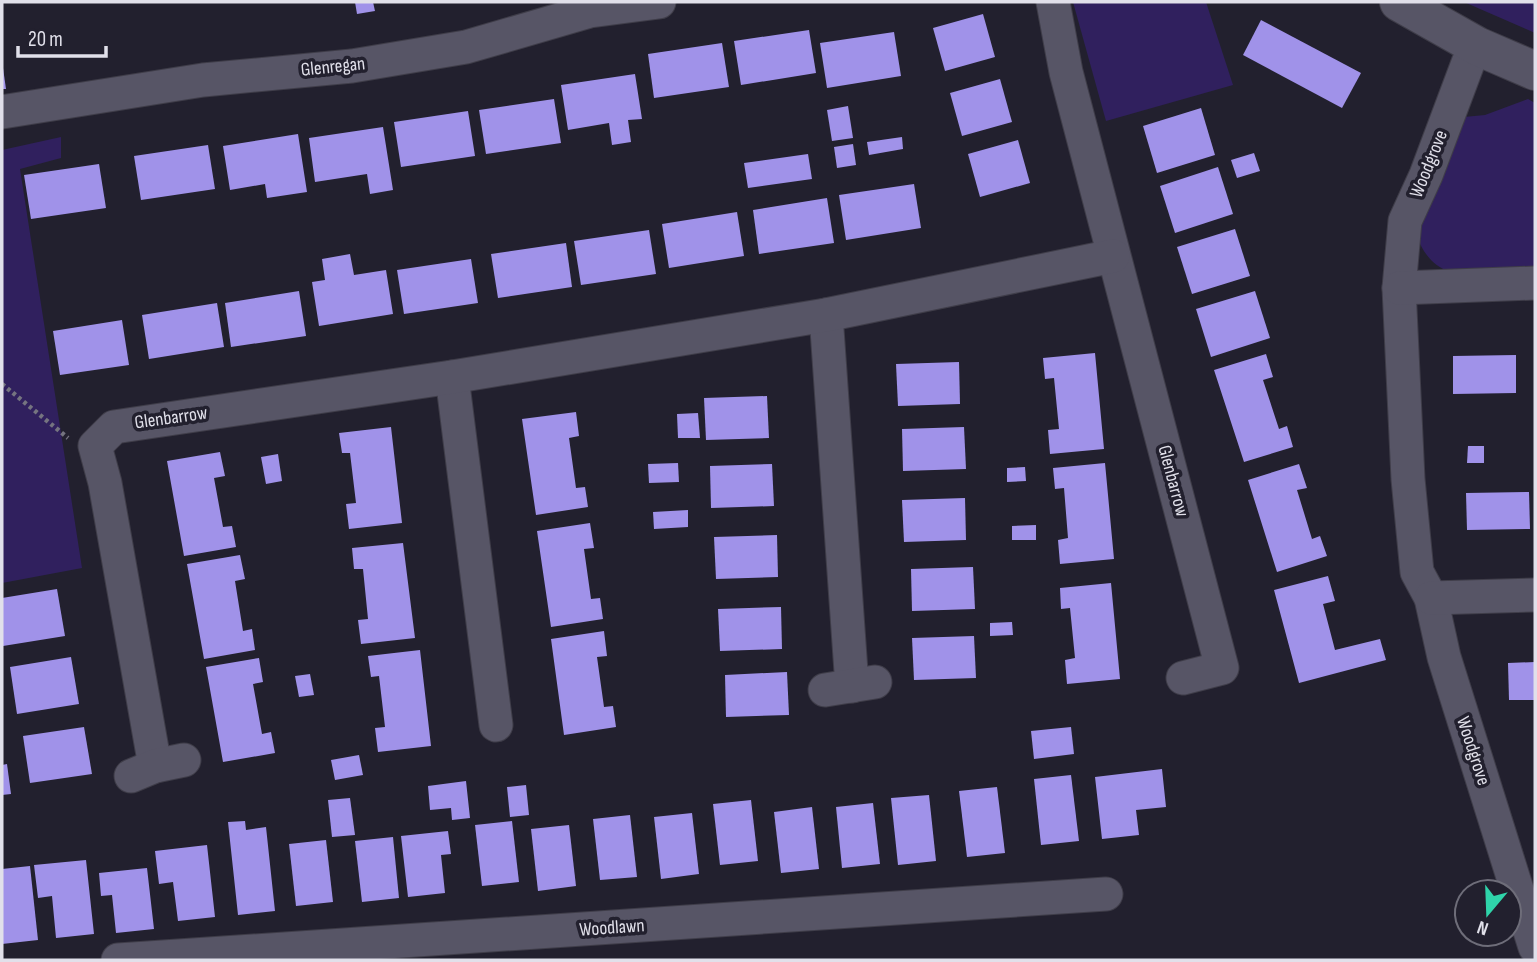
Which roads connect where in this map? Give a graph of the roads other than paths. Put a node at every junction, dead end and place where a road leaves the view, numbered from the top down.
1 (659, 2) edge
2 (1053, 2) edge
3 (1399, 2) edge
4 (1477, 46) junction
5 (1535, 71) edge
6 (2, 112) edge
7 (1113, 256) junction
8 (1535, 284) edge
9 (1399, 288) junction
10 (826, 315) junction
11 (453, 377) junction
12 (1535, 594) edge
13 (1431, 598) junction
14 (1183, 678) dead end
15 (851, 686) dead end
16 (493, 726) dead end
17 (157, 767) dead end
18 (1106, 894) dead end
19 (1528, 903) edge
20 (1535, 947) edge
21 (118, 960) edge

1 - 6 street, Glenregan
2 - 7 street, Glenbarrow
3 - 4 street
4 - 5 street
4 - 9 street, Woodgrove
7 - 10 street, Glenbarrow
7 - 14 street, Glenbarrow
8 - 9 street
9 - 13 street, Woodgrove
10 - 11 street, Glenbarrow
10 - 15 street
11 - 16 street
11 - 17 street, Glenbarrow
12 - 13 street
13 - 19 street, Woodgrove
18 - 21 street, Woodlawn
19 - 20 street, Woodgrove

